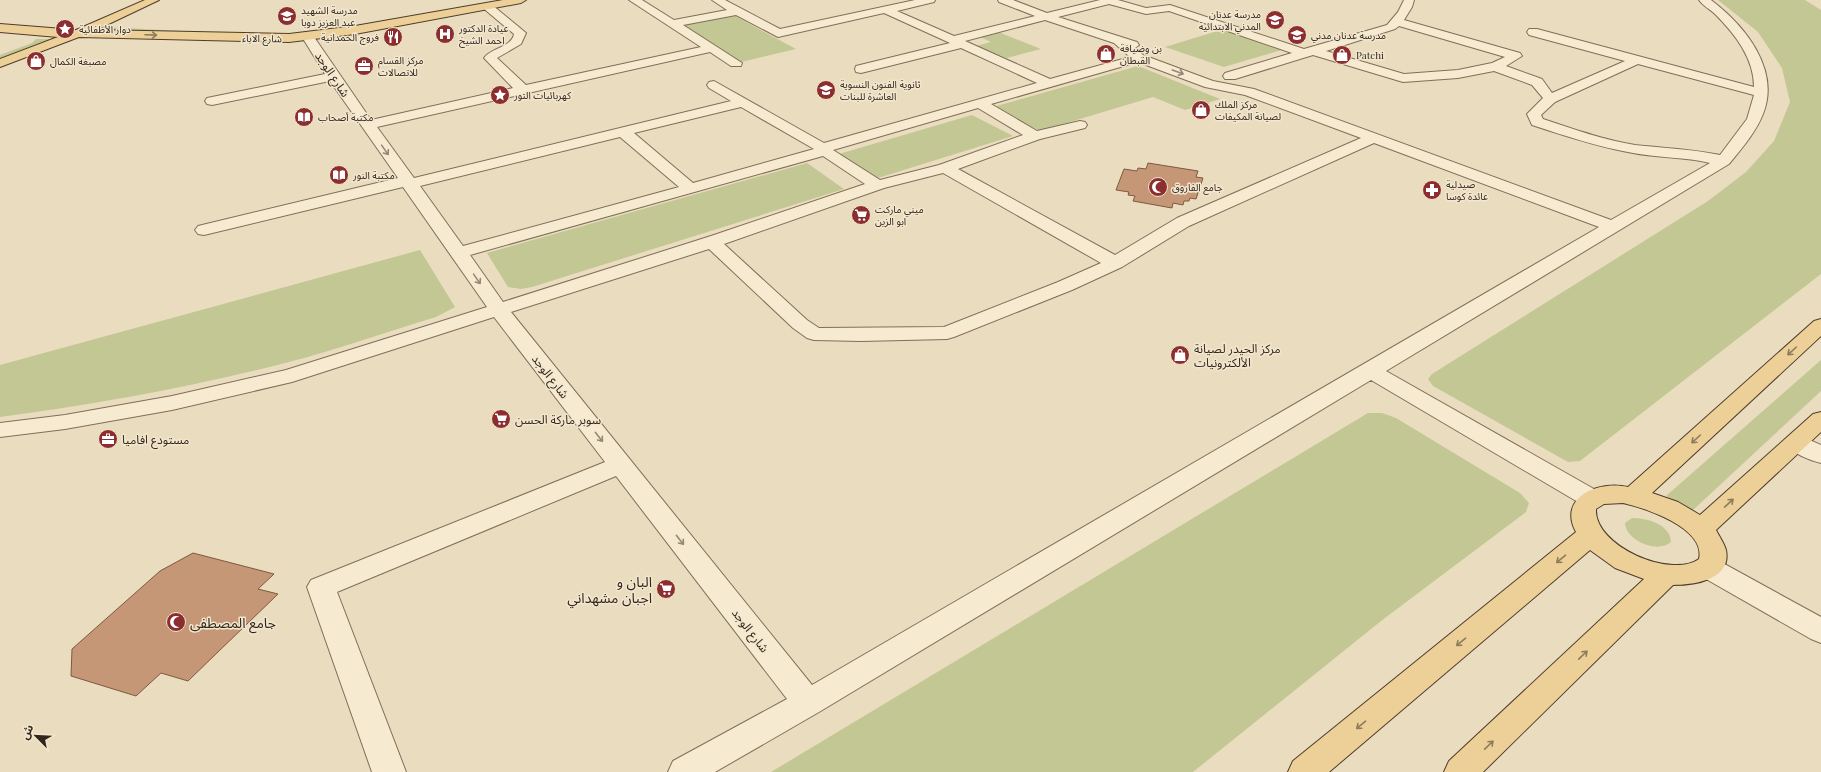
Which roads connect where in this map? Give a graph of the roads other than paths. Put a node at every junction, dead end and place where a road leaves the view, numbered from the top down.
1 (129, 0) edge
2 (154, 0) edge
3 (521, 0) edge
4 (634, 0) edge
5 (722, 0) edge
6 (930, 0) edge
7 (1003, 0) edge
8 (1108, 0) edge
9 (1409, 0) edge
10 (1704, 0) edge
11 (507, 1) edge
12 (1191, 2) dead end
13 (488, 3) edge
14 (1170, 8) junction
15 (886, 10) junction
16 (738, 11) junction
17 (1045, 16) junction
18 (102, 17) junction
19 (0, 19) edge
20 (50, 21) dead end
21 (1397, 22) junction
22 (672, 24) junction
23 (0, 28) edge
24 (333, 30) junction
25 (41, 32) junction
26 (1533, 32) dead end
27 (76, 34) junction
28 (308, 37) junction
29 (958, 42) junction
30 (711, 48) junction
31 (0, 53) edge
32 (1143, 53) junction
33 (1310, 53) junction
34 (1637, 60) junction
35 (0, 63) edge
36 (736, 63) dead end
37 (1496, 67) junction
38 (861, 69) dead end
39 (1216, 71) dead end
40 (333, 76) junction
41 (1230, 76) junction
42 (1048, 83) junction
43 (714, 85) dead end
44 (523, 90) junction
45 (1249, 92) junction
46 (1761, 93) junction
47 (1550, 99) junction
48 (212, 101) dead end
49 (743, 102) junction
50 (979, 103) junction
51 (368, 125) junction
52 (1080, 125) dead end
53 (623, 132) junction
54 (1036, 136) junction
55 (1374, 138) junction
56 (824, 149) junction
57 (1724, 161) junction
58 (945, 168) junction
59 (408, 183) junction
60 (878, 185) junction
61 (690, 188) junction
62 (1611, 226) junction
63 (204, 230) dead end
64 (712, 242) junction
65 (458, 253) junction
66 (1115, 263) junction
67 (499, 310) junction
68 (1821, 325) edge
69 (1371, 371) junction
70 (1821, 419) edge
71 (0, 430) edge
72 (1796, 442) junction
73 (1821, 455) edge
74 (621, 465) junction
75 (1633, 496) junction
76 (1592, 499) junction
77 (1700, 530) junction
78 (1591, 534) junction
79 (1708, 568) junction
80 (1666, 574) junction
81 (1821, 631) edge
82 (808, 703) junction
83 (389, 772) edge
84 (685, 772) edge
85 (1305, 772) edge
86 (1461, 772) edge

1 - 18 main road
2 - 18 main road
3 - 11 main road, شارع الاباء
4 - 22 street
5 - 16 street
6 - 15 street
7 - 17 street
8 - 14 street
8 - 17 street
9 - 21 street
10 - 46 street
11 - 13 main road, شارع الاباء
12 - 14 street
13 - 24 main road, شارع الاباء
13 - 44 street
14 - 33 street
15 - 16 street
15 - 29 street
16 - 22 street
17 - 29 street
17 - 32 street
18 - 24 main road, شارع الاباء
18 - 25 main road, شارع الاباء
18 - 27 main road
19 - 20 main road
21 - 33 street
21 - 37 street
22 - 30 street
23 - 25 main road, شارع الاباء
24 - 28 main road, شارع الاباء
25 - 27 main road, شارع الاباء
25 - 31 main road
26 - 34 street
27 -> 28 main road, شارع الاباء
27 - 35 main road
28 - 40 street, شارع الوجد
29 - 38 street
29 - 42 street
30 - 36 street
30 - 44 street
32 - 42 street
32 -> 45 street
33 - 37 street
33 - 41 street
34 - 46 street
34 - 47 street
37 - 47 street
39 - 41 street
40 - 48 street
40 - 51 street, شارع الوجد
41 - 45 street
42 - 50 street
43 - 49 street
44 - 51 street
45 - 55 street
46 - 57 street
47 - 57 street
49 - 53 street
49 - 56 street
50 - 54 street
50 - 56 street
51 -> 59 street, شارع الوجد
52 - 54 street
53 - 59 street
53 - 61 street
54 - 58 street
55 - 62 street
55 - 66 street
56 - 60 street
56 - 61 street
57 - 62 street
58 - 60 street
58 - 66 street
59 - 63 street
59 - 65 street, شارع الوجد
60 - 64 street
61 - 65 street
62 - 69 street
64 - 66 street
64 - 67 street
65 -> 67 street, شارع الوجد
67 - 71 street
67 -> 74 street, شارع الوجد
68 -> 75 main road
69 - 76 street
69 - 82 street
70 - 72 main road
72 - 73 street
77 -> 72 main road
74 -> 82 street, شارع الوجد
74 - 83 street
75 - 76 main road
75 - 77 main road
76 - 78 main road
77 - 79 main road
78 - 80 main road
78 -> 85 main road
79 - 80 main road
79 - 81 street
86 -> 80 main road
82 - 84 street

